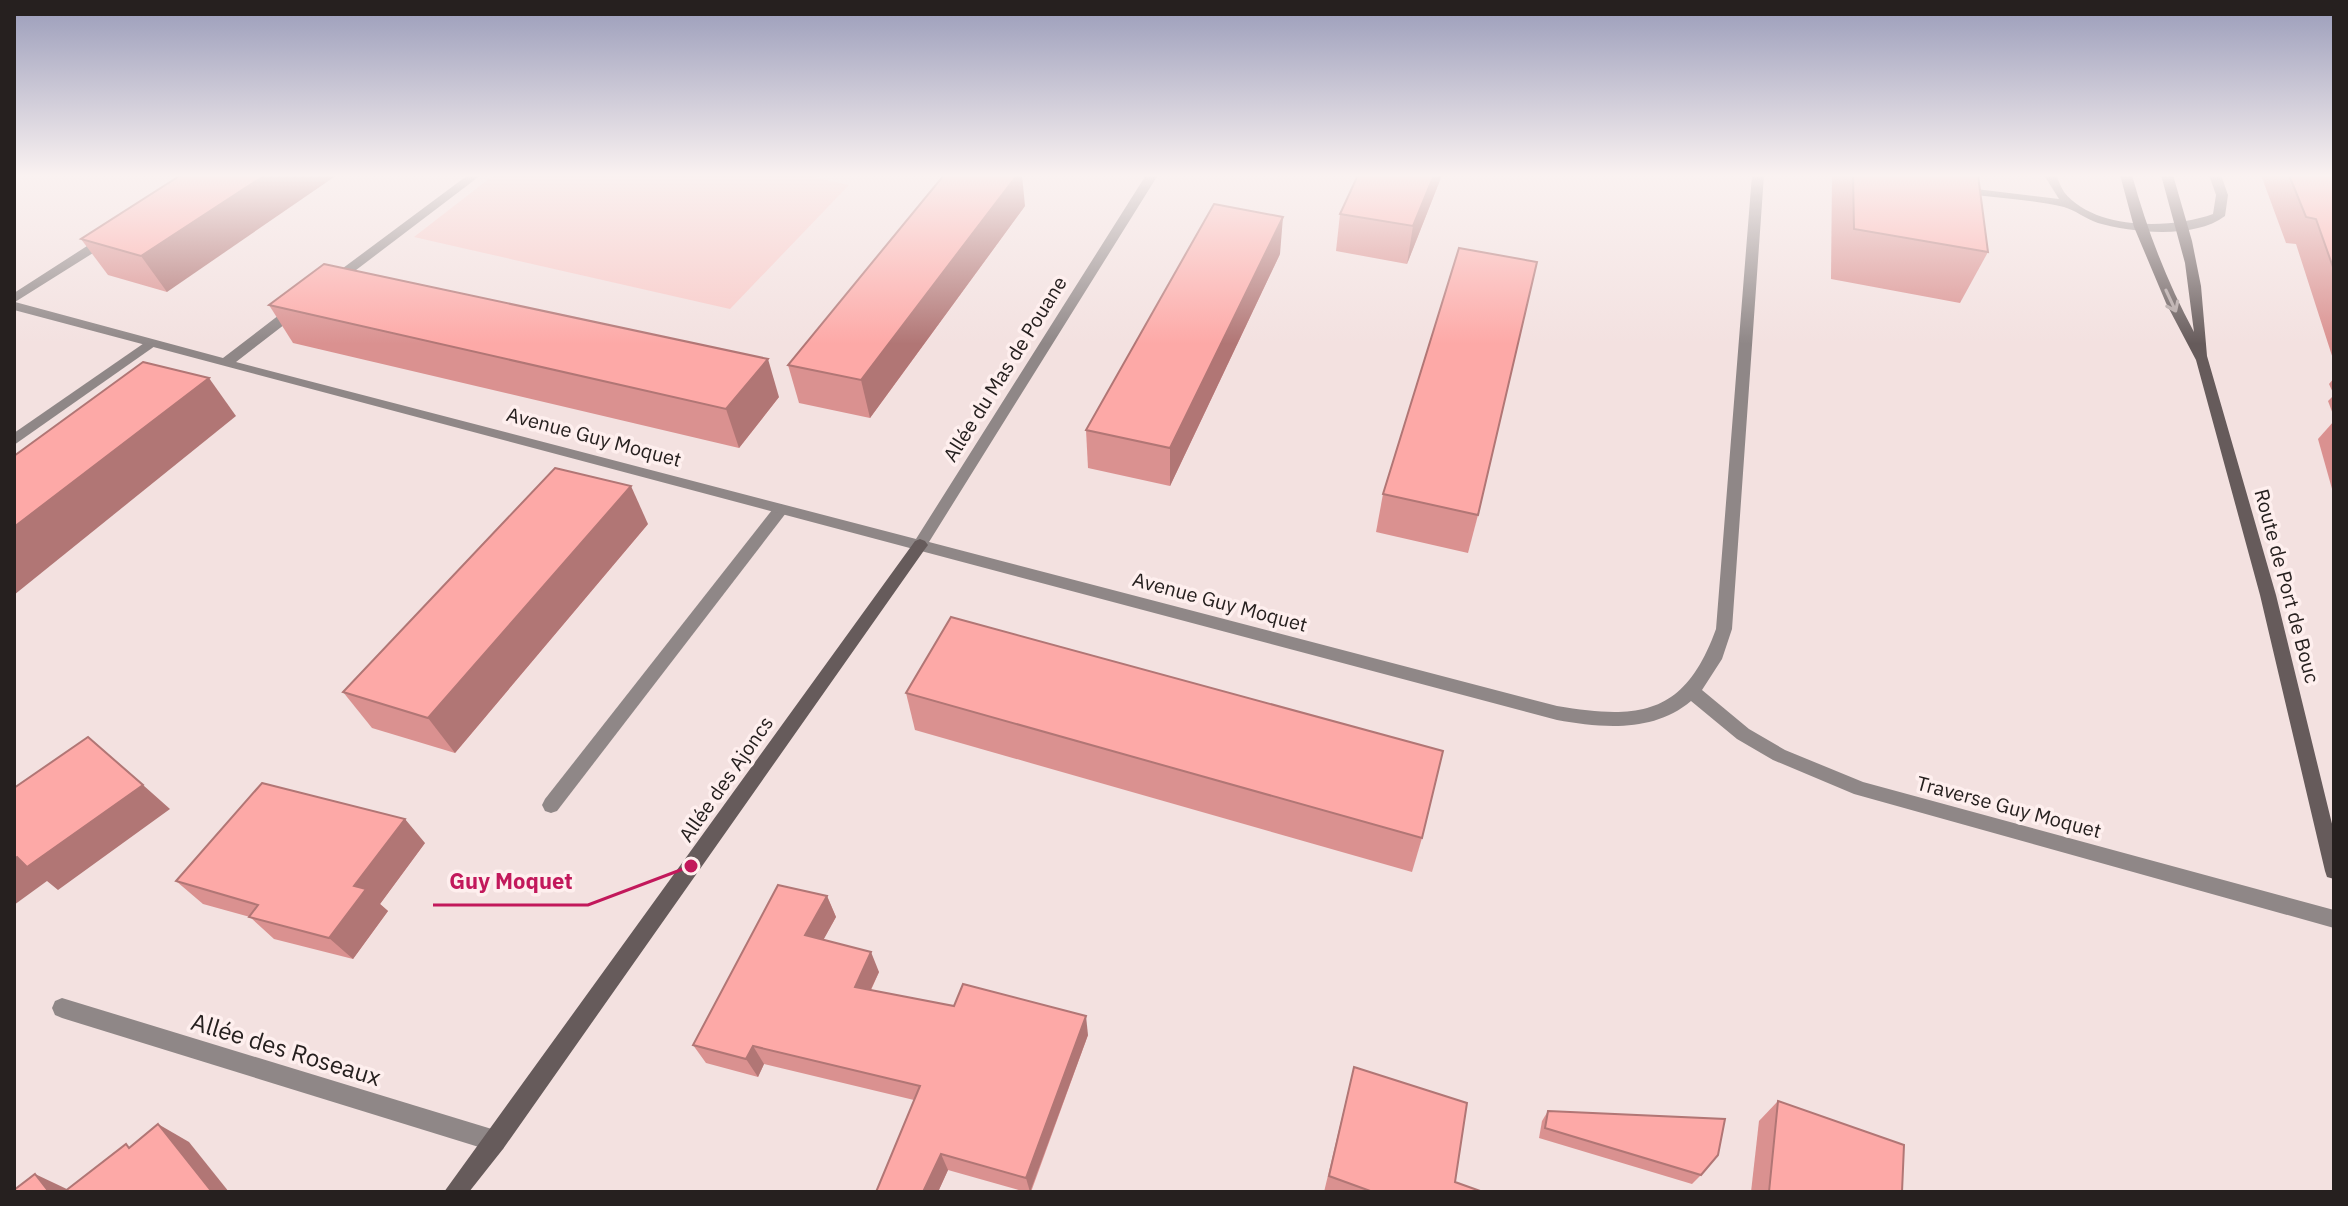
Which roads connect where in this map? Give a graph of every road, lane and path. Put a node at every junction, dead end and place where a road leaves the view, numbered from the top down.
1 (400, 231) edge
2 (1117, 231) edge
3 (1754, 231) edge
4 (2142, 231) edge
5 (2184, 231) edge
6 (117, 233) edge
7 (324, 288) edge
8 (312, 298) edge
9 (14, 299) edge
10 (14, 306) edge
11 (150, 343) junction
12 (2203, 360) junction
13 (225, 363) junction
14 (14, 440) edge
15 (781, 509) junction
16 (920, 545) junction
17 (1693, 693) junction
18 (551, 805) dead end
19 (2334, 871) edge
20 (2334, 919) edge
21 (62, 1008) dead end
22 (495, 1141) junction
23 (455, 1192) edge

1 - 7 street
2 - 16 street, Allée du Mas de Pouane
3 - 17 street
4 -> 12 main road, Route de Port de Bouc
5 - 12 main road, Route de Port de Bouc
6 - 9 street
8 - 13 street
10 - 11 street, Avenue Guy Moquet
11 - 13 street, Avenue Guy Moquet
11 - 14 street
12 - 19 main road, Route de Port de Bouc
13 - 15 street, Avenue Guy Moquet
15 - 16 street, Avenue Guy Moquet
15 - 18 street
16 - 17 street, Avenue Guy Moquet
16 - 22 main road, Allée des Ajoncs
17 - 20 street, Traverse Guy Moquet
21 - 22 street, Allée des Roseaux
22 - 23 main road, Allée des Ajoncs

